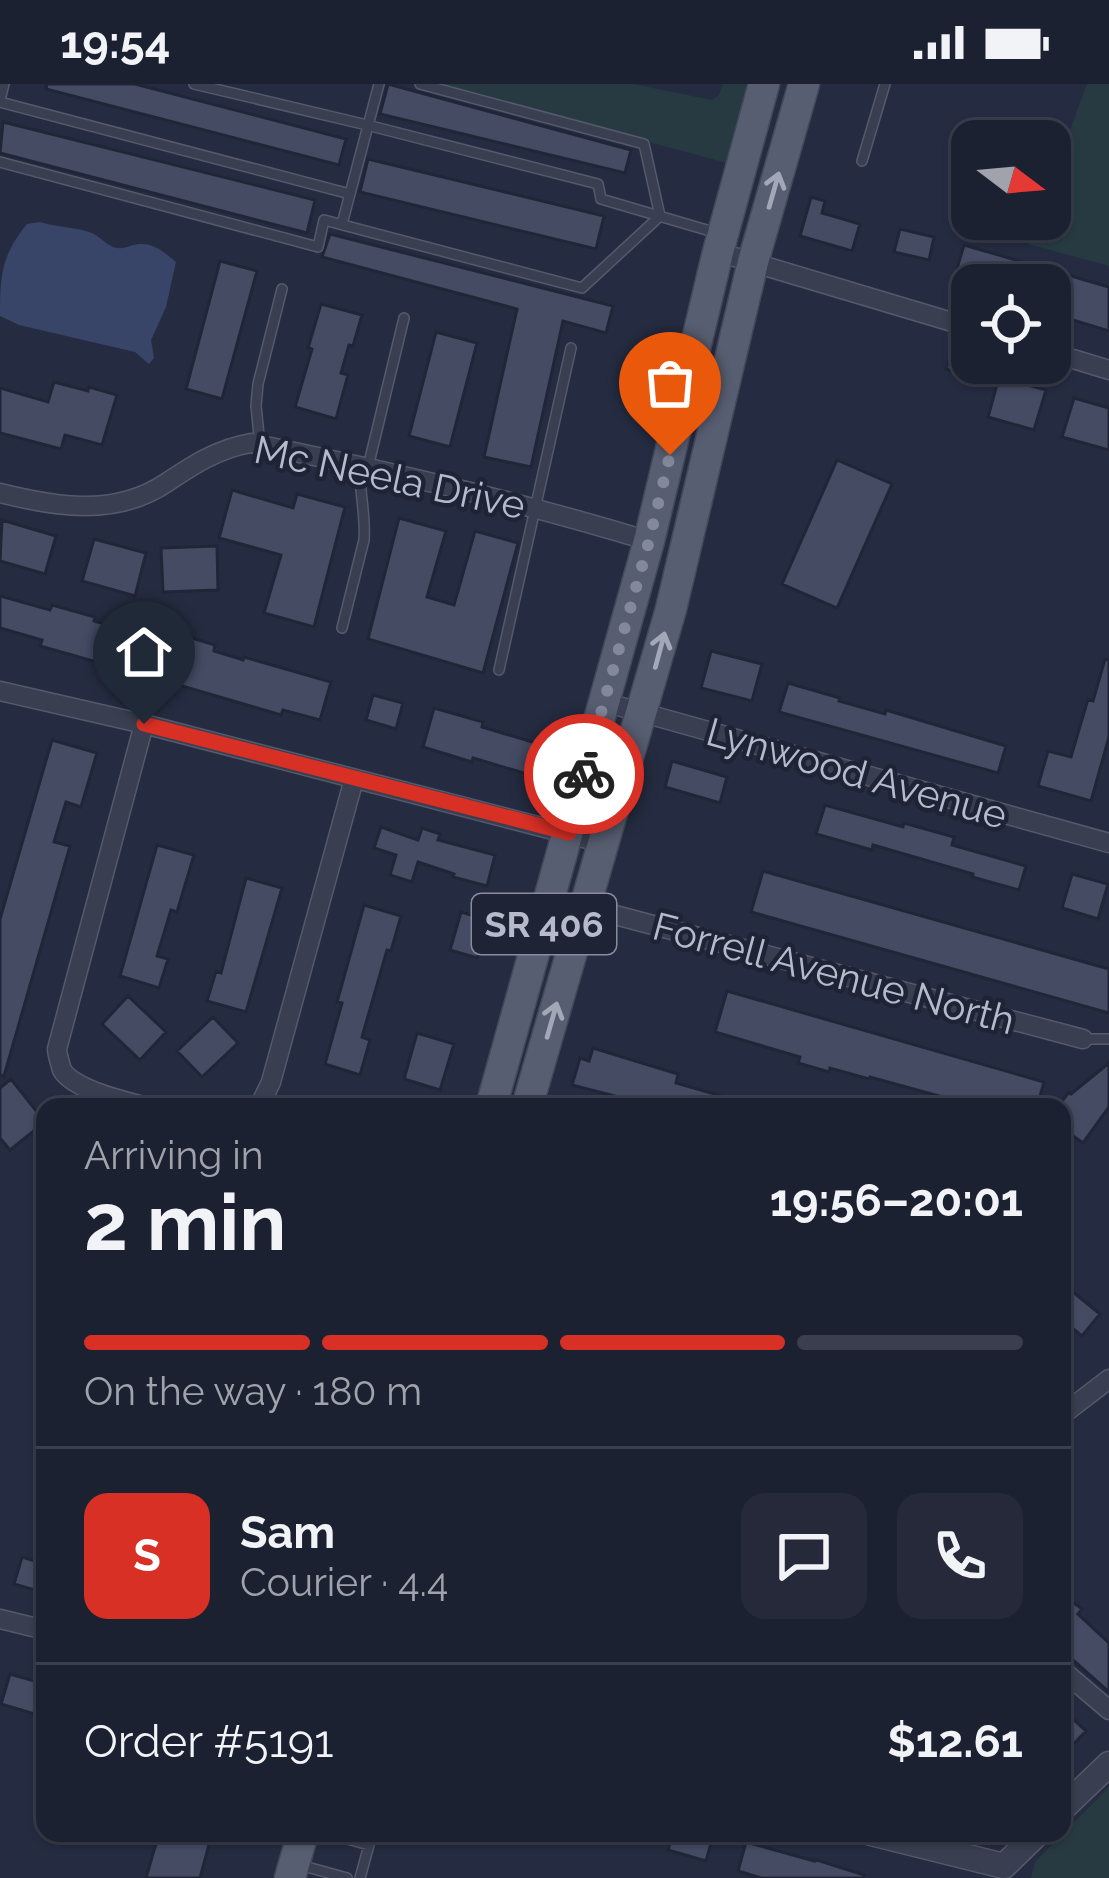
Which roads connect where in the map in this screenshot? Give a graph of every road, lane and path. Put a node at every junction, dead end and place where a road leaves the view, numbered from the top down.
1 (4, 84) edge
2 (194, 84) edge
3 (379, 84) edge
4 (420, 84) edge
5 (764, 84) edge
6 (803, 84) edge
7 (880, 85) edge
8 (0, 101) edge
9 (367, 125) junction
10 (862, 160) dead end
11 (0, 163) edge
12 (350, 194) junction
13 (659, 216) junction
14 (342, 224) junction
15 (721, 243) junction
16 (753, 262) junction
17 (282, 289) dead end
18 (404, 317) dead end
19 (951, 322) edge
20 (571, 347) dead end
21 (1071, 358) edge
22 (1109, 370) edge
23 (260, 445) junction
24 (364, 467) junction
25 (0, 494) edge
26 (536, 507) junction
27 (649, 541) junction
28 (342, 628) dead end
29 (499, 670) dead end
30 (0, 691) edge
31 (604, 702) junction
32 (643, 713) junction
33 (144, 724) junction
34 (354, 779) junction
35 (569, 833) junction
36 (603, 843) junction
37 (1109, 843) edge
38 (584, 907) junction
39 (1083, 1039) joint
40 (1109, 1039) edge
41 (119, 1098) edge
42 (263, 1098) edge
43 (494, 1098) edge
44 (530, 1098) edge
45 (1109, 1379) edge
46 (1071, 1408) edge
47 (0, 1618) edge
48 (36, 1628) edge
49 (1071, 1678) edge
50 (1109, 1711) edge
51 (1109, 1764) edge
52 (1071, 1800) edge
53 (300, 1842) edge
54 (358, 1842) edge
55 (903, 1842) edge
56 (1030, 1842) edge
57 (292, 1871) edge
58 (1005, 1872) edge
59 (345, 1878) edge
60 (359, 1878) edge

1 - 8 lane
2 - 9 lane
3 - 9 lane
4 - 13 lane
5 - 15 main road, SR 406
16 -> 6 main road, SR 406
7 - 10 lane
8 - 12 lane
9 - 12 lane
9 - 13 lane
11 - 14 lane
12 - 14 lane
13 - 14 lane
13 - 15 lane
15 - 16 street
15 - 27 main road, SR 406
16 - 19 street
32 -> 16 main road, SR 406
17 - 23 lane
18 - 24 lane
20 - 26 lane
21 - 22 street
23 - 24 street, Mc Neela Drive
23 - 25 street, Mc Neela Drive
24 - 26 street, Mc Neela Drive
24 - 28 lane
26 - 27 street, Mc Neela Drive
26 - 29 lane
27 - 31 main road, SR 406
30 - 33 street
31 - 32 street, Lynwood Avenue
31 - 35 main road, SR 406
32 - 36 main road, SR 406
32 - 37 street, Lynwood Avenue
33 - 34 street
33 - 41 street
34 - 35 street
34 - 42 street
35 - 36 street
35 - 43 main road, SR 406
36 - 38 main road, SR 406
38 - 39 street, Forrell Avenue North
44 -> 38 main road, SR 406
39 - 40 lane
45 - 46 street
47 - 48 street
49 - 50 street
51 - 52 street
53 - 57 main road
54 - 60 lane
55 - 58 street
56 - 58 street
57 - 59 lane

